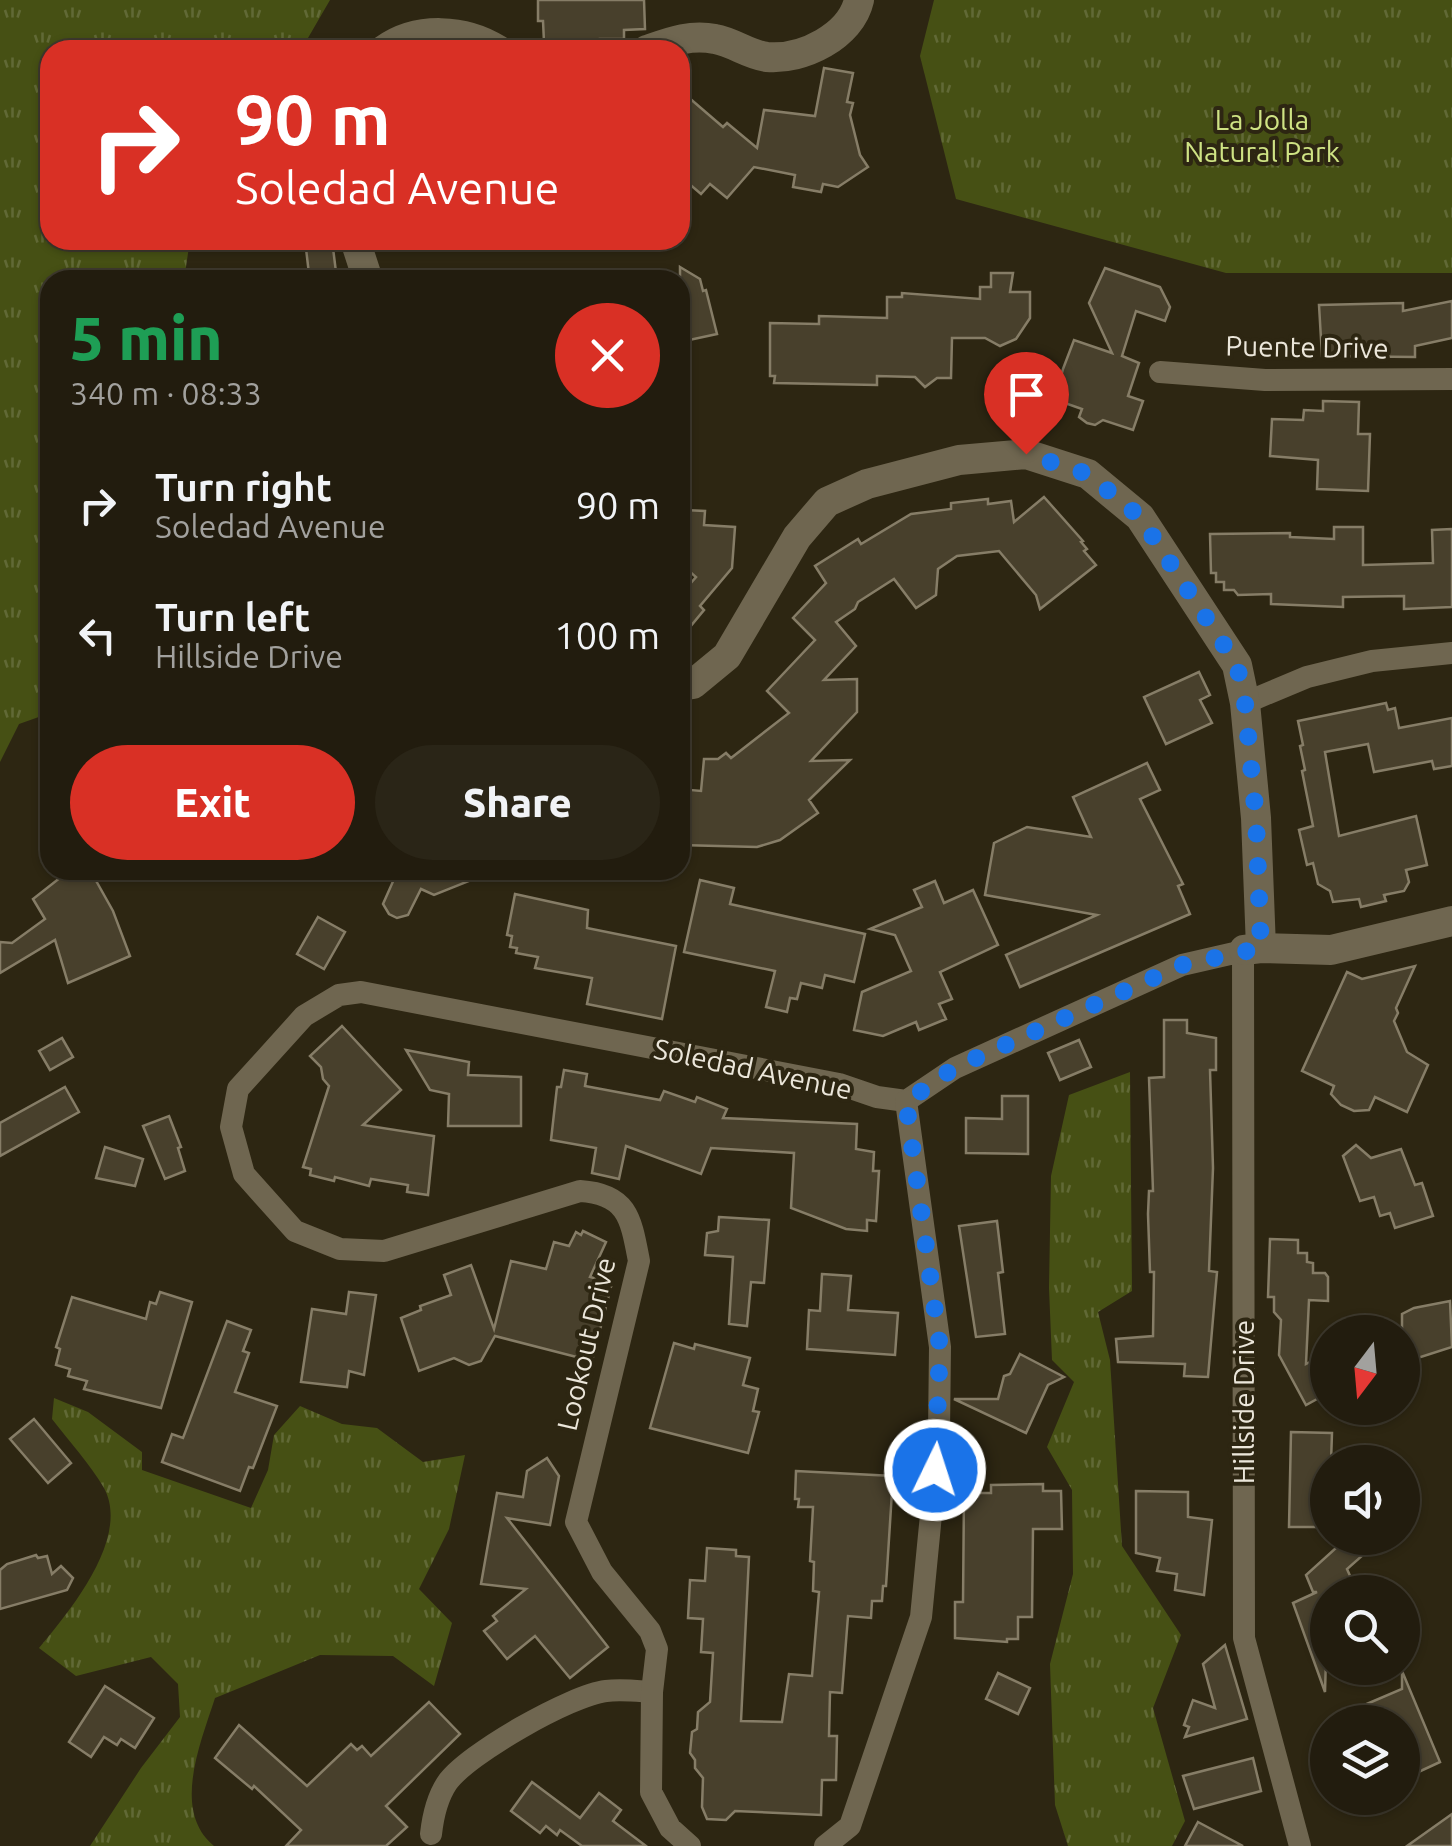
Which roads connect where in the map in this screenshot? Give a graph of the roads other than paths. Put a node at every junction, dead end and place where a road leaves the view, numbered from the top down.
1 (859, 0) edge
2 (413, 40) edge
3 (476, 40) edge
4 (676, 40) edge
5 (1160, 372) dead end
6 (1452, 379) edge
7 (1452, 654) edge
8 (690, 684) edge
9 (1245, 703) junction
10 (1452, 921) edge
11 (1252, 949) junction
12 (238, 1089) joint
13 (906, 1102) junction
14 (652, 1692) junction
15 (431, 1834) dead end
16 (690, 1846) edge
17 (825, 1846) edge
18 (1300, 1846) edge

1 - 4 street
2 - 3 street
5 - 6 street, Puente Drive
7 - 9 street
8 - 9 street, Hillside Drive
9 - 11 street, Hillside Drive
10 - 11 street
11 - 13 street
11 - 18 street, Hillside Drive
12 - 13 street, Soledad Avenue
12 - 14 street, Lookout Drive
13 - 17 street
14 - 15 street
14 - 16 street, Lookout Drive

